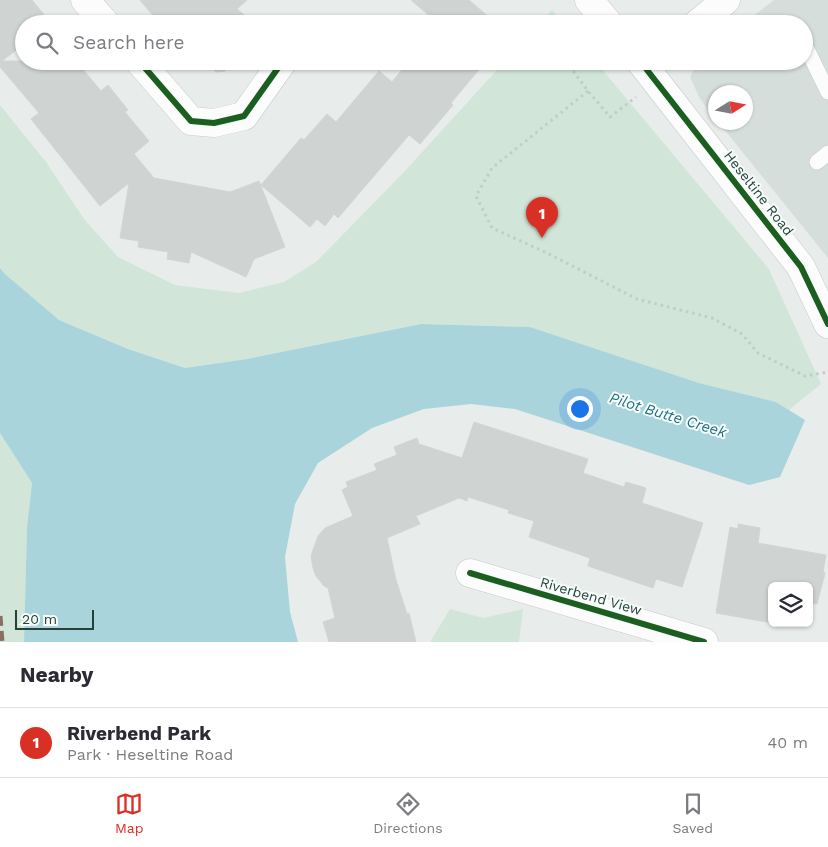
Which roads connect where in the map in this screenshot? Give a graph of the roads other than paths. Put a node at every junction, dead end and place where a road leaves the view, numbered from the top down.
1 (85, 0) edge
2 (589, 0) edge
3 (726, 0) edge
4 (98, 15) edge
5 (602, 15) edge
6 (708, 15) edge
7 (813, 61) edge
8 (147, 70) edge
9 (277, 70) edge
10 (650, 70) edge
11 (828, 92) edge
12 (828, 324) edge
13 (470, 573) dead end
14 (704, 642) edge

1 - 4 street
2 - 5 street
3 - 6 street
7 - 11 lane
8 - 9 street
10 - 12 street, Heseltine Road
13 - 14 street, Riverbend View

